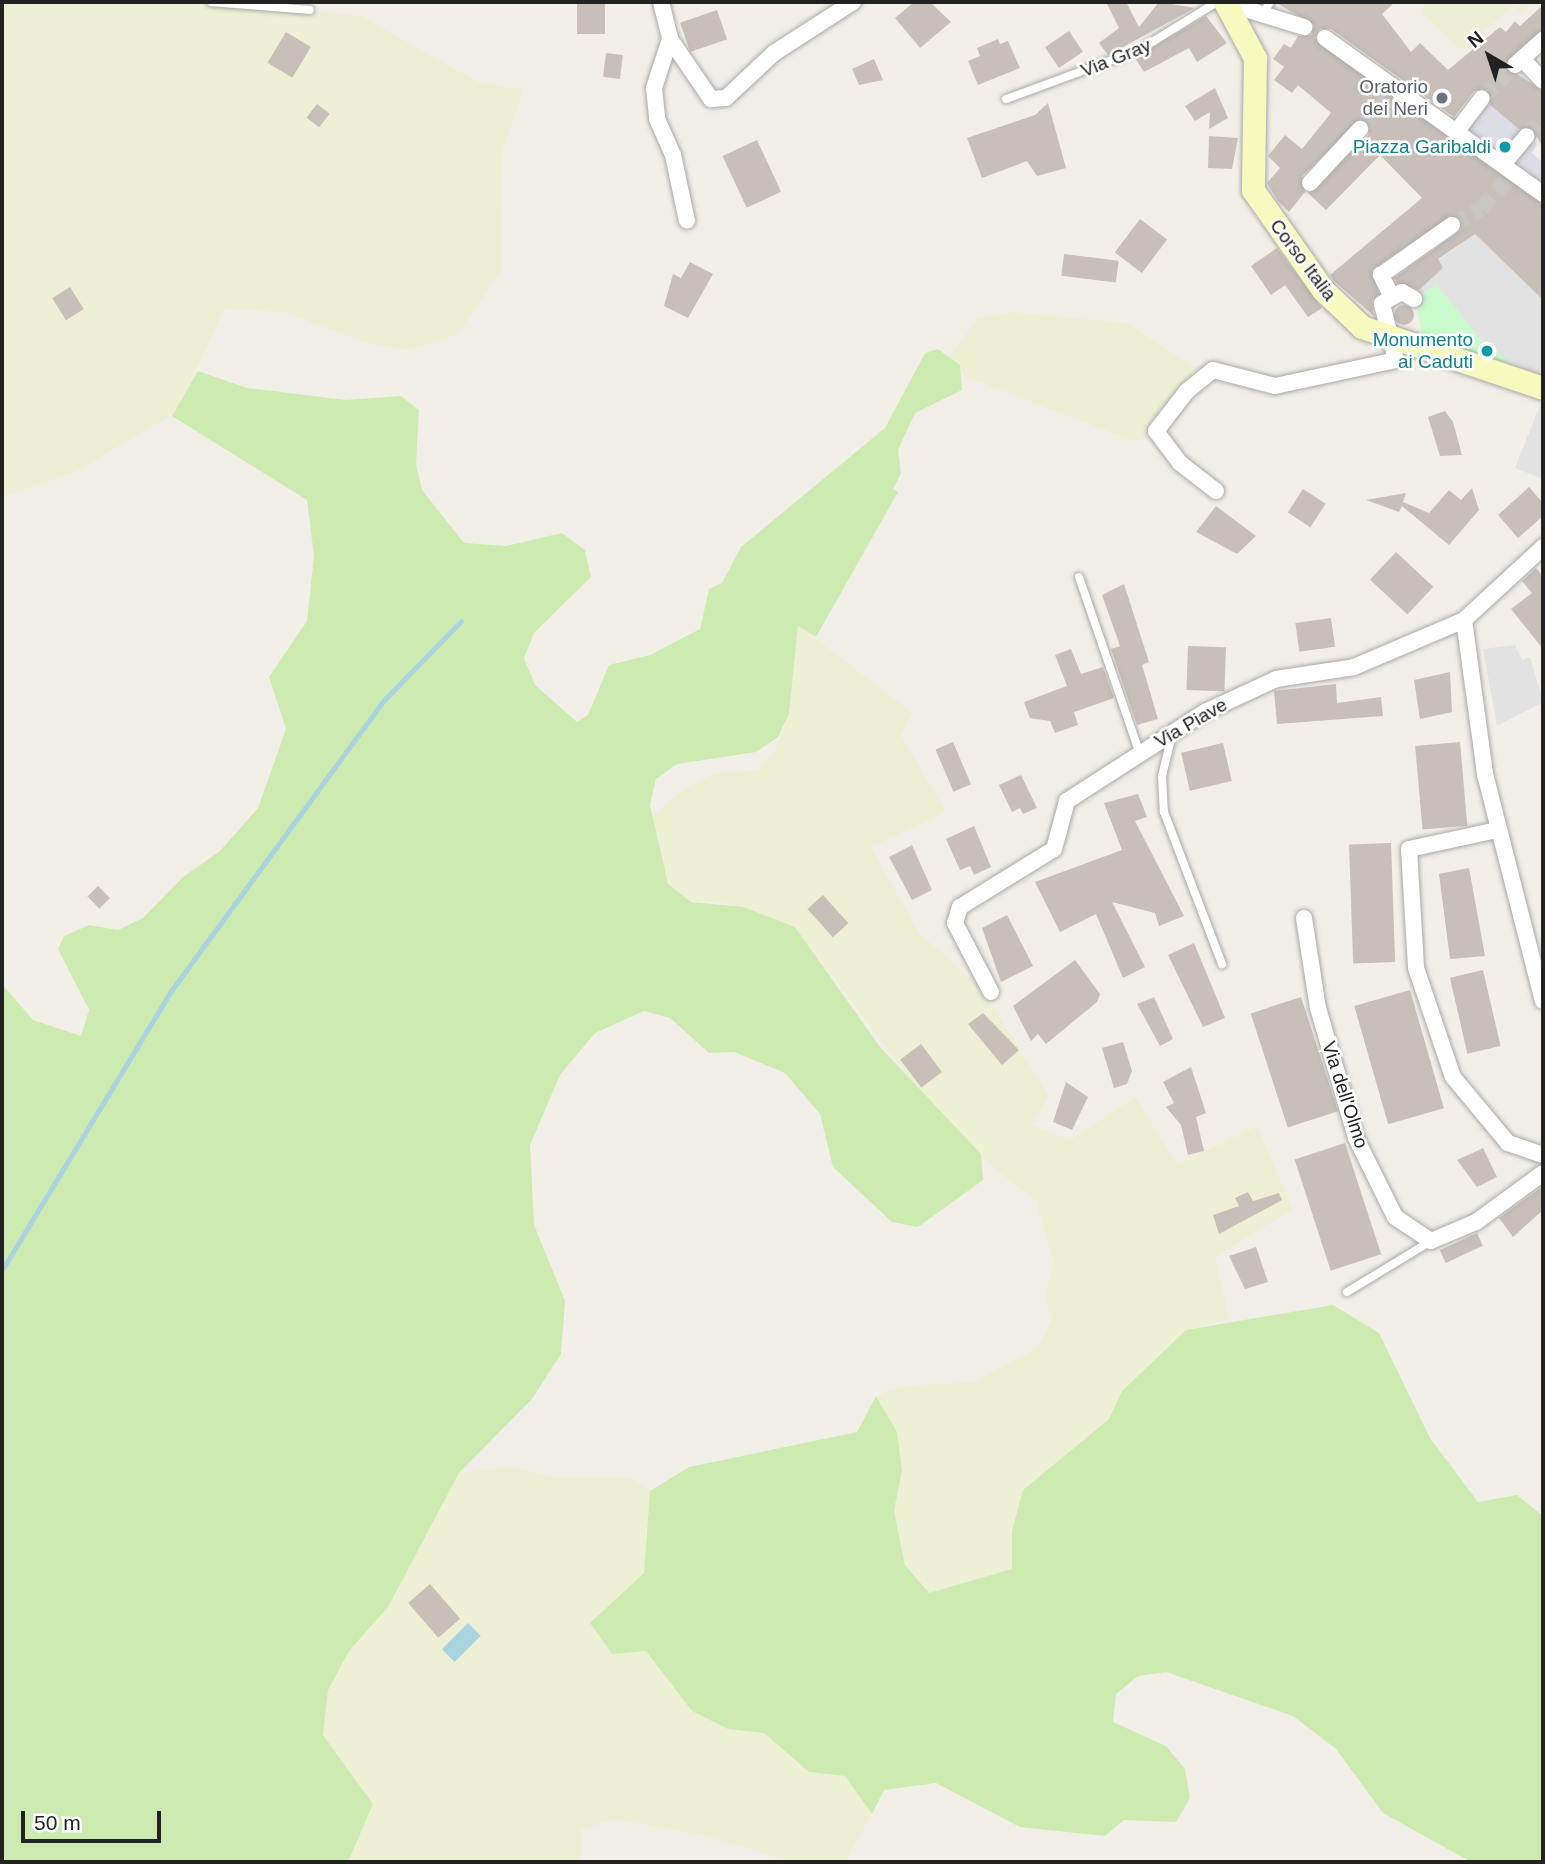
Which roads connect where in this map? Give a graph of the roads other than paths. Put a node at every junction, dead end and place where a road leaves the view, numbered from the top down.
1 (211, 2) edge
2 (662, 2) edge
3 (853, 2) edge
4 (1223, 2) edge
5 (310, 10) dead end
6 (1304, 27) dead end
7 (1325, 38) dead end
8 (670, 39) junction
9 (1543, 40) edge
10 (1543, 80) edge
11 (1482, 98) tunnel mouth
12 (1006, 99) dead end
13 (1360, 129) tunnel mouth
14 (1454, 129) junction
15 (1527, 136) tunnel mouth
16 (1504, 163) junction
17 (1310, 183) dead end
18 (1543, 194) edge
19 (687, 221) dead end
20 (1451, 225) tunnel mouth
21 (1392, 297) junction
22 (1414, 299) dead end
23 (1394, 340) junction
24 (1543, 388) edge
25 (1216, 491) dead end
26 (1543, 547) edge
27 (1079, 578) dead end
28 (1464, 620) junction
29 (1173, 732) junction
30 (1140, 754) junction
31 (1497, 830) junction
32 (1304, 918) dead end
33 (1222, 964) dead end
34 (991, 992) dead end
35 (1543, 1001) edge
36 (1543, 1155) edge
37 (1543, 1173) edge
38 (1431, 1241) junction
39 (1347, 1292) dead end

1 - 5 lane
2 - 8 street
3 - 8 street
4 - 6 street
4 - 12 lane, Via Gray
4 - 23 main road, Corso Italia
7 - 14 street
8 - 19 street
9 - 10 street
11 - 14 street
13 - 17 street
14 - 16 street
15 - 16 street
16 - 18 street
20 - 21 street
21 - 22 street
21 - 23 street
23 - 24 main road, Corso Italia
23 - 25 street
26 - 28 street, Via Piave
27 - 30 lane
28 - 29 street, Via Piave
28 - 31 street
29 - 30 street, Via Piave
29 - 33 lane
30 - 34 street, Via Piave
31 - 35 street
31 - 36 street
32 - 38 street, Via dell'Olmo
37 - 38 street
38 - 39 lane

